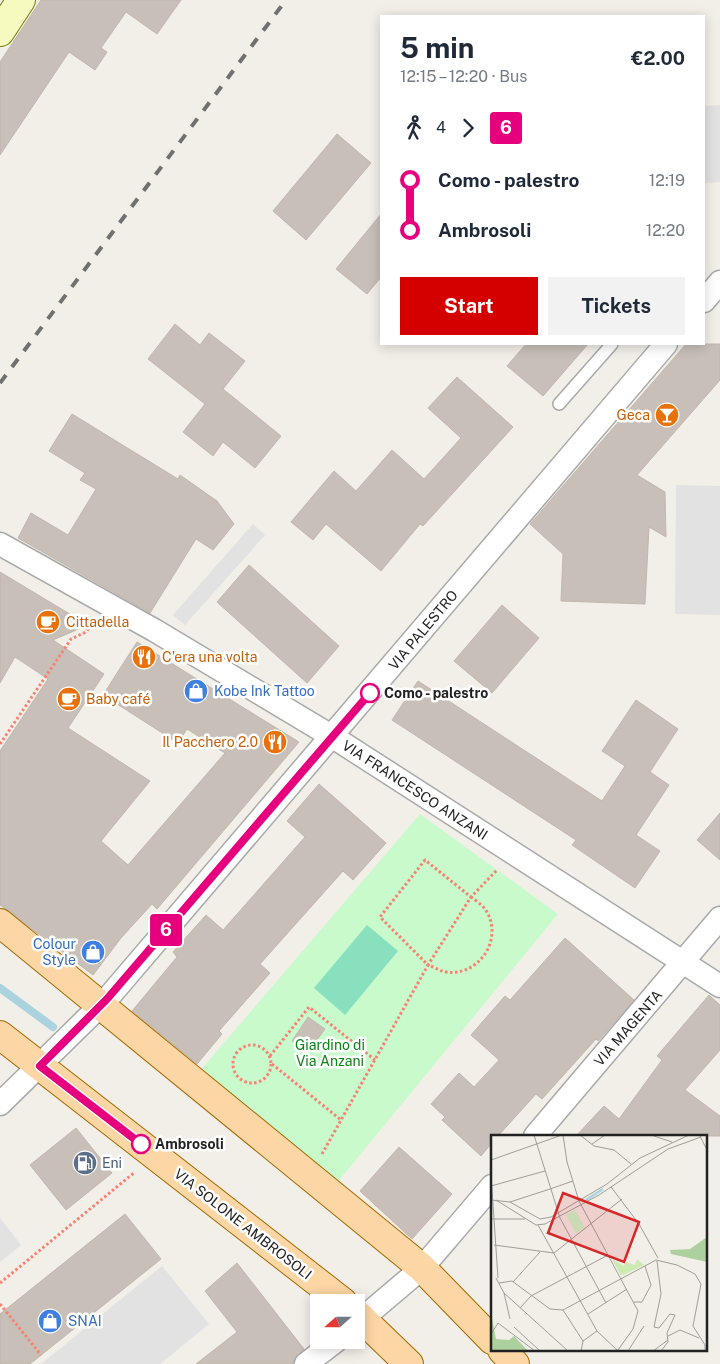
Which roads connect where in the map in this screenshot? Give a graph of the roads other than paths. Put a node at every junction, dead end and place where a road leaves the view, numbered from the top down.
1 (21, 0) edge
2 (0, 32) edge
3 (611, 345) edge
4 (657, 347) edge
5 (559, 404) dead end
6 (0, 544) edge
7 (332, 737) junction
8 (720, 918) edge
9 (0, 923) edge
10 (682, 964) junction
11 (720, 986) edge
12 (94, 1013) junction
13 (0, 1035) edge
14 (48, 1058) junction
15 (0, 1104) edge
16 (536, 1135) edge
17 (491, 1187) edge
18 (422, 1268) junction
19 (330, 1294) edge
20 (365, 1307) edge
21 (365, 1323) edge
22 (491, 1339) edge
23 (325, 1349) edge
24 (504, 1352) edge
25 (306, 1364) edge
26 (409, 1364) edge
27 (515, 1364) edge

1 - 2 street
3 - 5 lane
4 - 7 street, VIA PALESTRO
6 - 7 street, VIA FRANCESCO ANZANI
7 - 10 street, VIA FRANCESCO ANZANI
7 - 12 street, VIA PALESTRO
8 - 10 street, VIA MAGENTA
9 - 12 main road
10 - 11 street, VIA FRANCESCO ANZANI
10 - 16 street, VIA MAGENTA
12 - 14 street, VIA PALESTRO
12 - 18 main road
13 - 14 main road, VIA SOLONE AMBROSOLI
14 - 15 street, VIA PALESTRO
14 - 19 main road, VIA SOLONE AMBROSOLI
17 - 18 street
18 - 20 street
18 - 22 main road
21 - 26 main road, VIA SOLONE AMBROSOLI
23 - 25 street
24 - 27 main road

